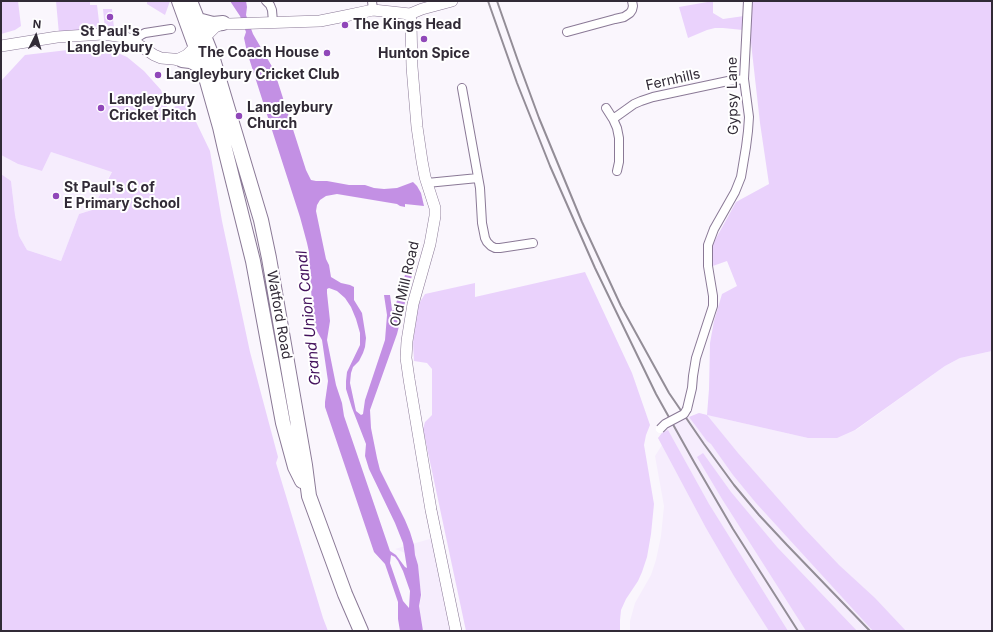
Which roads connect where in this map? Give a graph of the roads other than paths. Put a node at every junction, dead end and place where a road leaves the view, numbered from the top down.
1 (179, 1) edge
2 (190, 1) edge
3 (266, 1) edge
4 (452, 1) edge
5 (632, 1) edge
6 (748, 1) edge
7 (372, 5) edge
8 (410, 14) junction
9 (198, 20) junction
10 (273, 22) junction
11 (229, 24) junction
12 (171, 29) dead end
13 (566, 32) dead end
14 (133, 41) junction
15 (1, 46) edge
16 (202, 46) junction
17 (180, 60) junction
18 (203, 67) junction
19 (744, 79) junction
20 (462, 88) dead end
21 (606, 108) dead end
22 (613, 119) junction
23 (617, 171) dead end
24 (478, 178) junction
25 (427, 183) junction
26 (533, 243) dead end
27 (660, 429) dead end
28 (309, 496) junction
29 (360, 631) edge
30 (456, 631) edge

1 - 16 highway, Watford Road
2 - 9 highway, Watford Road
3 - 10 street
4 - 8 street
5 - 13 street
6 - 19 street, Gypsy Lane
7 - 8 street
7 - 10 street
8 - 25 street, Old Mill Road
9 - 11 highway
9 - 16 highway, Watford Road
10 - 11 street
11 - 16 street
12 - 14 street
14 - 15 street
14 - 17 street
16 - 17 street
16 - 18 highway, Watford Road
16 - 28 highway, Watford Road
17 - 18 highway
18 - 28 highway, Watford Road
19 - 22 street, Fernhills
19 - 27 street, Gypsy Lane, bridge
20 - 24 street
21 - 22 street
22 - 23 street
24 - 25 street
24 - 26 street
25 - 30 street, Old Mill Road
28 - 29 highway, Watford Road

